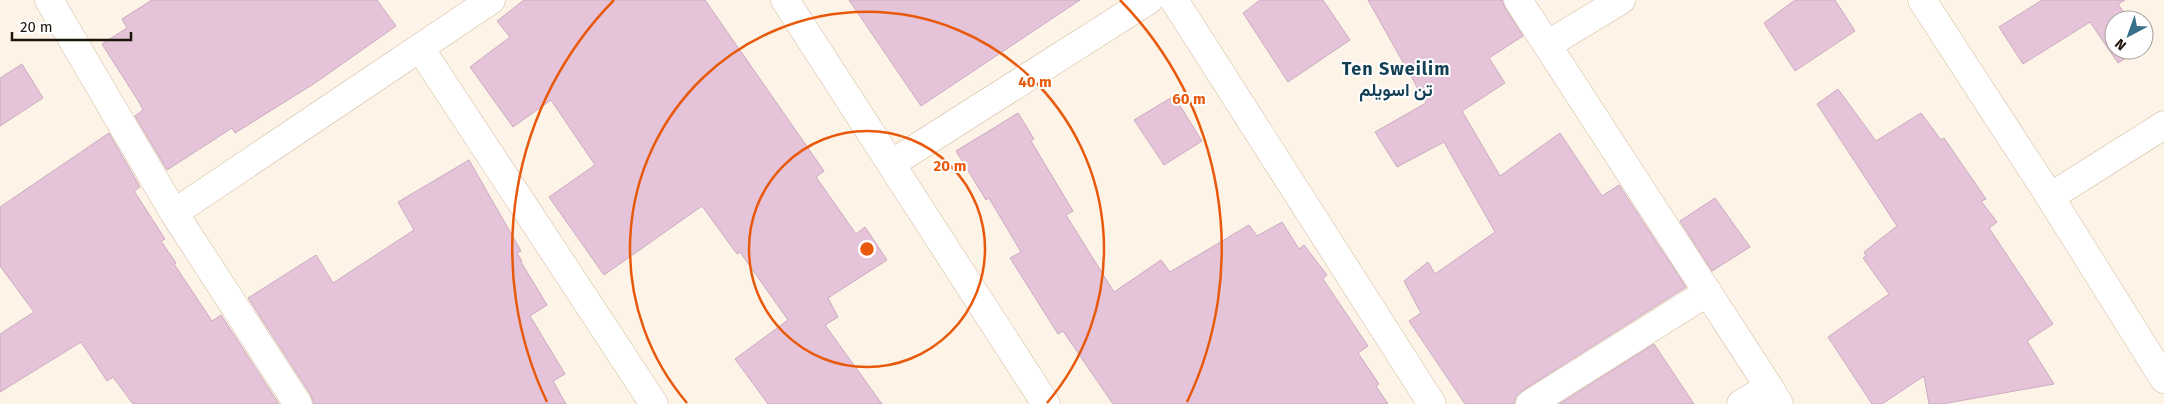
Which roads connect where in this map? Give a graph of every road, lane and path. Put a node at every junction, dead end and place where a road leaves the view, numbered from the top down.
1 (49, 0) edge
2 (491, 0) edge
3 (785, 0) edge
4 (1149, 0) edge
5 (1174, 0) edge
6 (1518, 0) edge
7 (1621, 0) edge
8 (1922, 0) edge
9 (1547, 45) junction
10 (420, 48) junction
11 (2164, 125) edge
12 (891, 164) junction
13 (2050, 197) junction
14 (174, 213) junction
15 (1708, 292) junction
16 (2164, 379) edge
17 (1774, 396) edge
18 (298, 404) edge
19 (654, 404) edge
20 (1046, 404) edge
21 (1432, 404) edge
22 (1530, 404) edge
23 (1741, 404) edge

1 - 14 street
2 - 10 street
3 - 12 street
4 - 12 street
5 - 21 street
6 - 9 street
7 - 9 street
8 - 13 street
9 - 15 street
10 - 14 street
10 - 19 street
11 - 13 street
12 - 20 street
13 - 16 street
14 - 18 street
15 - 17 street
15 - 22 street
17 - 23 street

